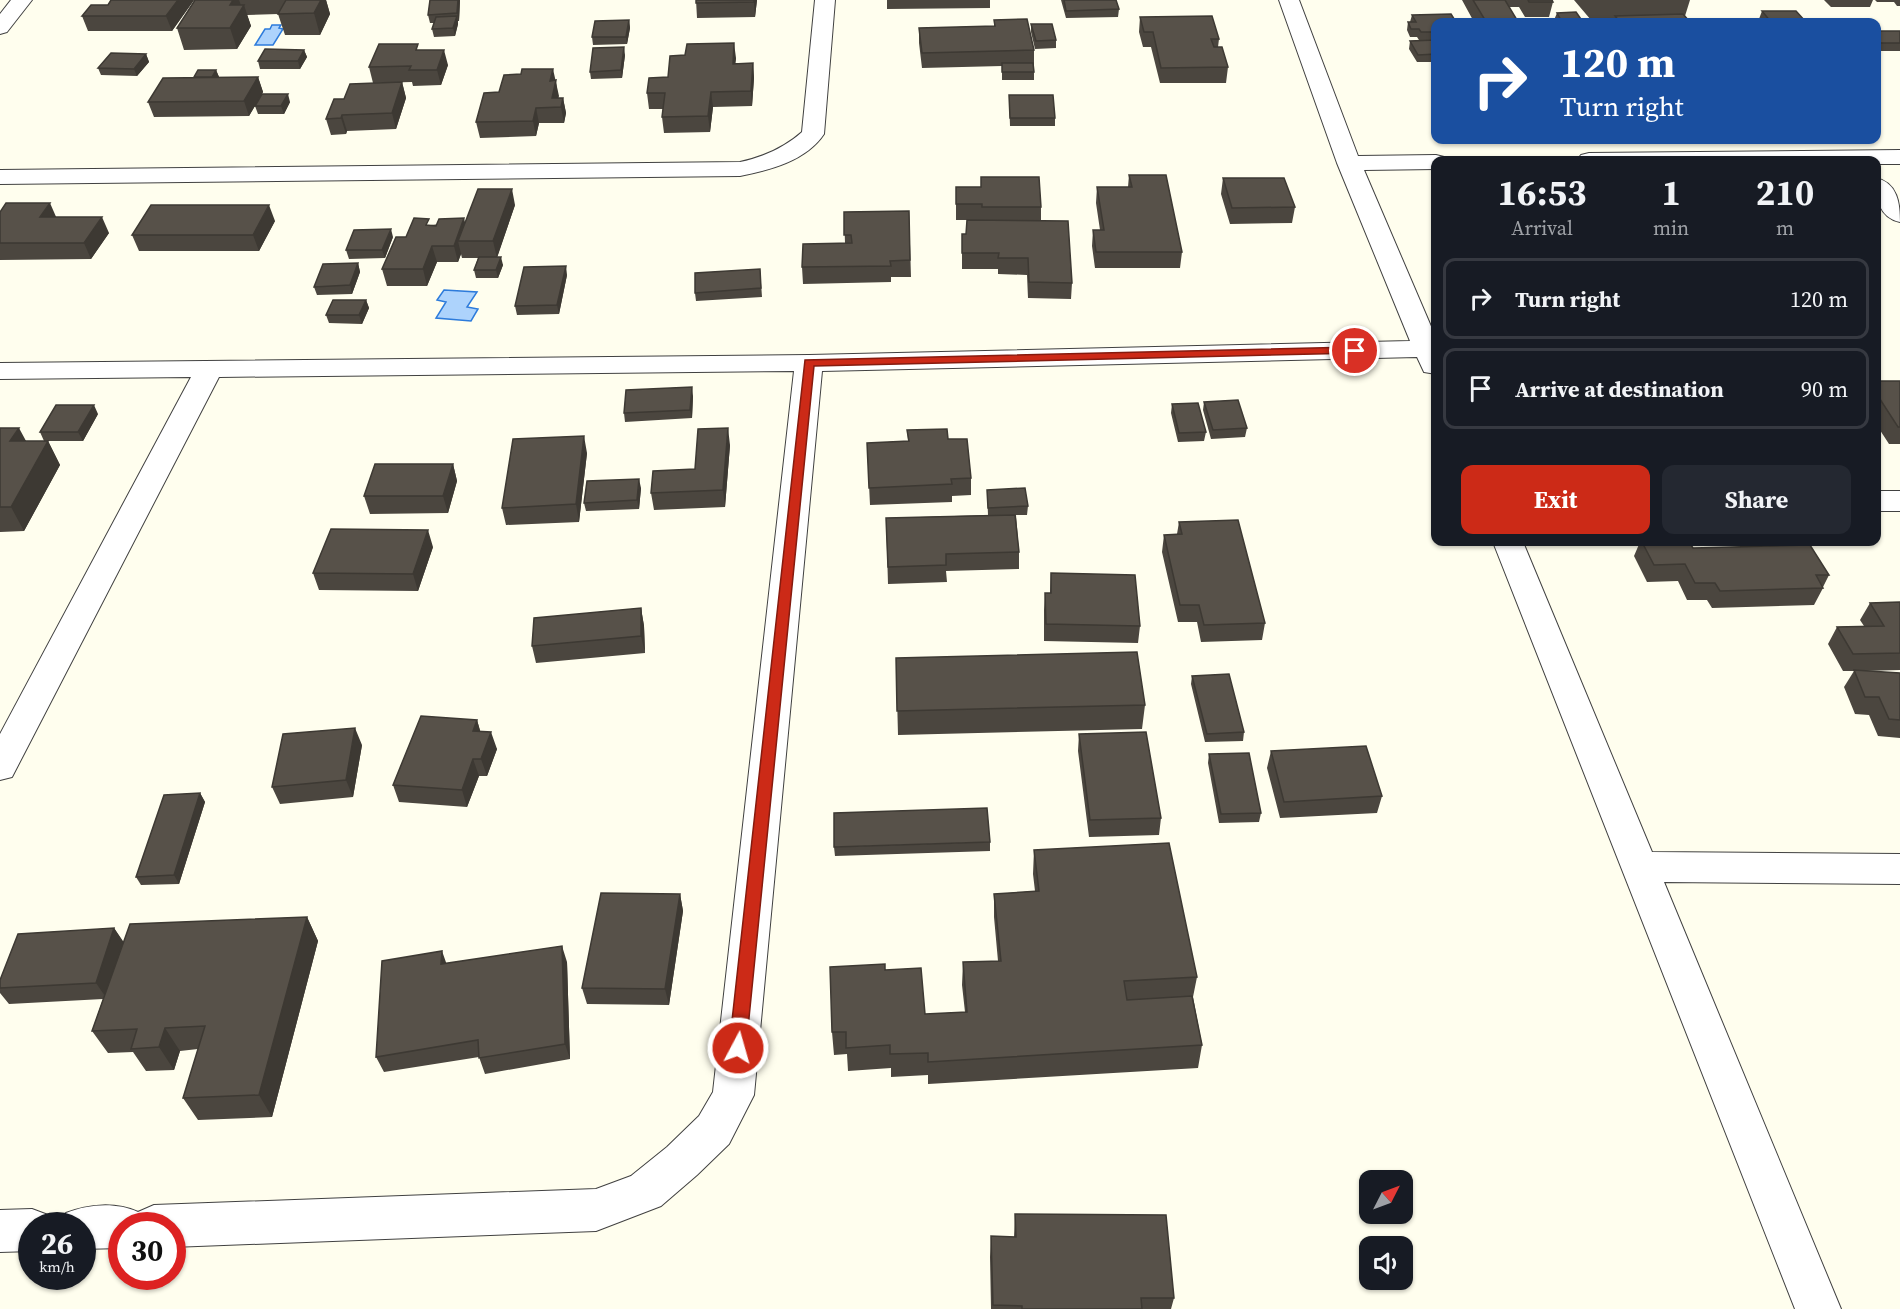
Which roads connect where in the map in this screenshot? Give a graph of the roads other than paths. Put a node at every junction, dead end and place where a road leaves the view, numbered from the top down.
1 (22, 0) edge
2 (825, 0) edge
3 (1289, 0) edge
4 (0, 28) edge
5 (1900, 157) edge
6 (1881, 158) edge
7 (1431, 162) edge
8 (1349, 163) junction
9 (0, 177) edge
10 (1881, 191) edge
11 (1900, 215) edge
12 (1431, 360) edge
13 (809, 363) junction
14 (209, 370) junction
15 (0, 371) edge
16 (1881, 501) edge
17 (1900, 501) edge
18 (1510, 546) edge
19 (0, 767) edge
20 (1640, 867) junction
21 (1900, 869) edge
22 (186, 1225) edge
23 (18, 1230) edge
24 (0, 1231) edge
25 (1818, 1309) edge

1 - 4 street
2 - 9 street
3 - 8 street
5 - 6 street
7 - 8 street
8 - 12 street
10 - 11 street
12 - 13 street
13 - 14 street
13 - 22 street
14 - 15 street
14 - 19 street
16 - 17 street
18 - 20 street
20 - 21 street
20 - 25 street
23 - 24 street

